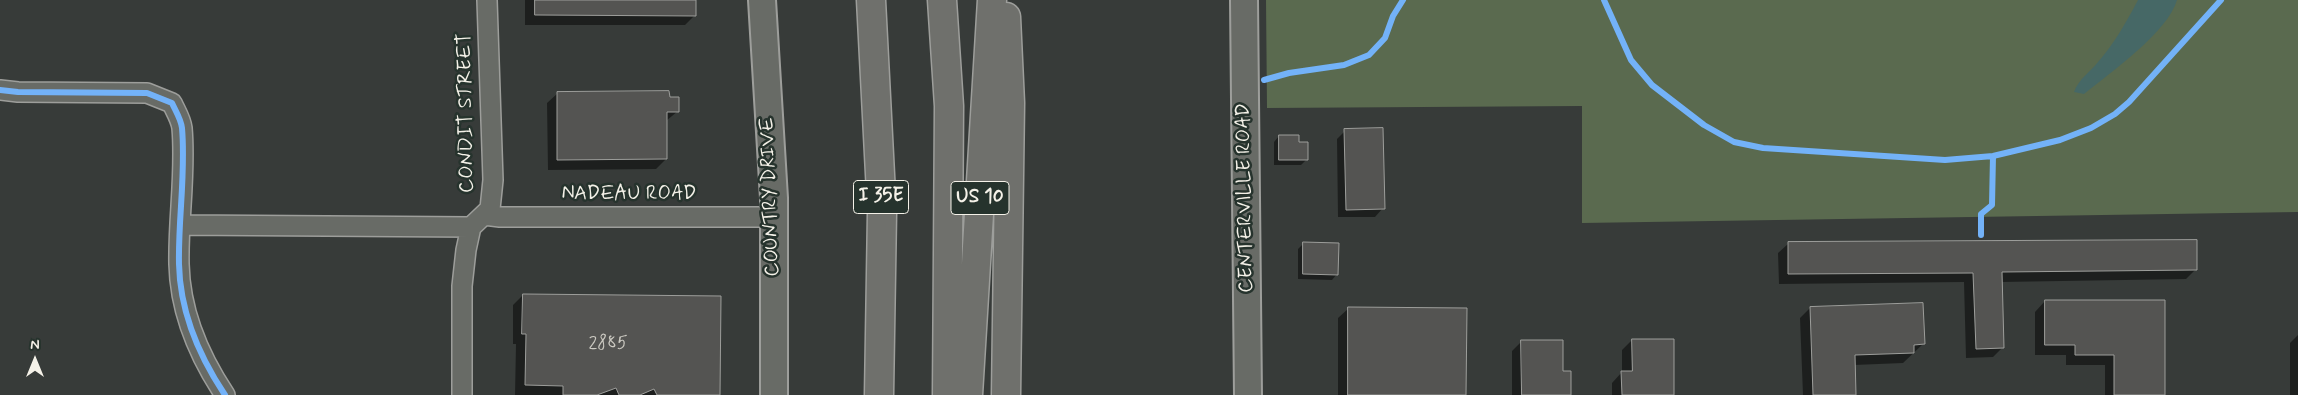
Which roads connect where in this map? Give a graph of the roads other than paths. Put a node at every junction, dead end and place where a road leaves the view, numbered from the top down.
1 (487, 0) edge
2 (762, 0) edge
3 (871, 0) edge
4 (942, 0) edge
5 (992, 0) edge
6 (1006, 0) edge
7 (1244, 0) edge
8 (0, 90) edge
9 (774, 217) junction
10 (477, 221) junction
11 (181, 226) junction
12 (226, 395) edge
13 (462, 395) edge
14 (774, 395) edge
15 (879, 395) edge
16 (947, 395) edge
17 (968, 395) edge
18 (1006, 395) edge
19 (1248, 395) edge

1 - 10 street, CONDIT STREET
2 - 9 street, COUNTRY DRIVE
3 - 15 highway, I 35E
4 - 16 highway
5 - 17 highway, US 10
6 - 18 highway
7 - 19 street, CENTERVILLE ROAD
8 - 11 street
9 - 10 street, NADEAU ROAD
9 - 14 street, COUNTRY DRIVE
10 - 11 street, NADEAU ROAD
10 - 13 street, CONDIT STREET
11 - 12 street

